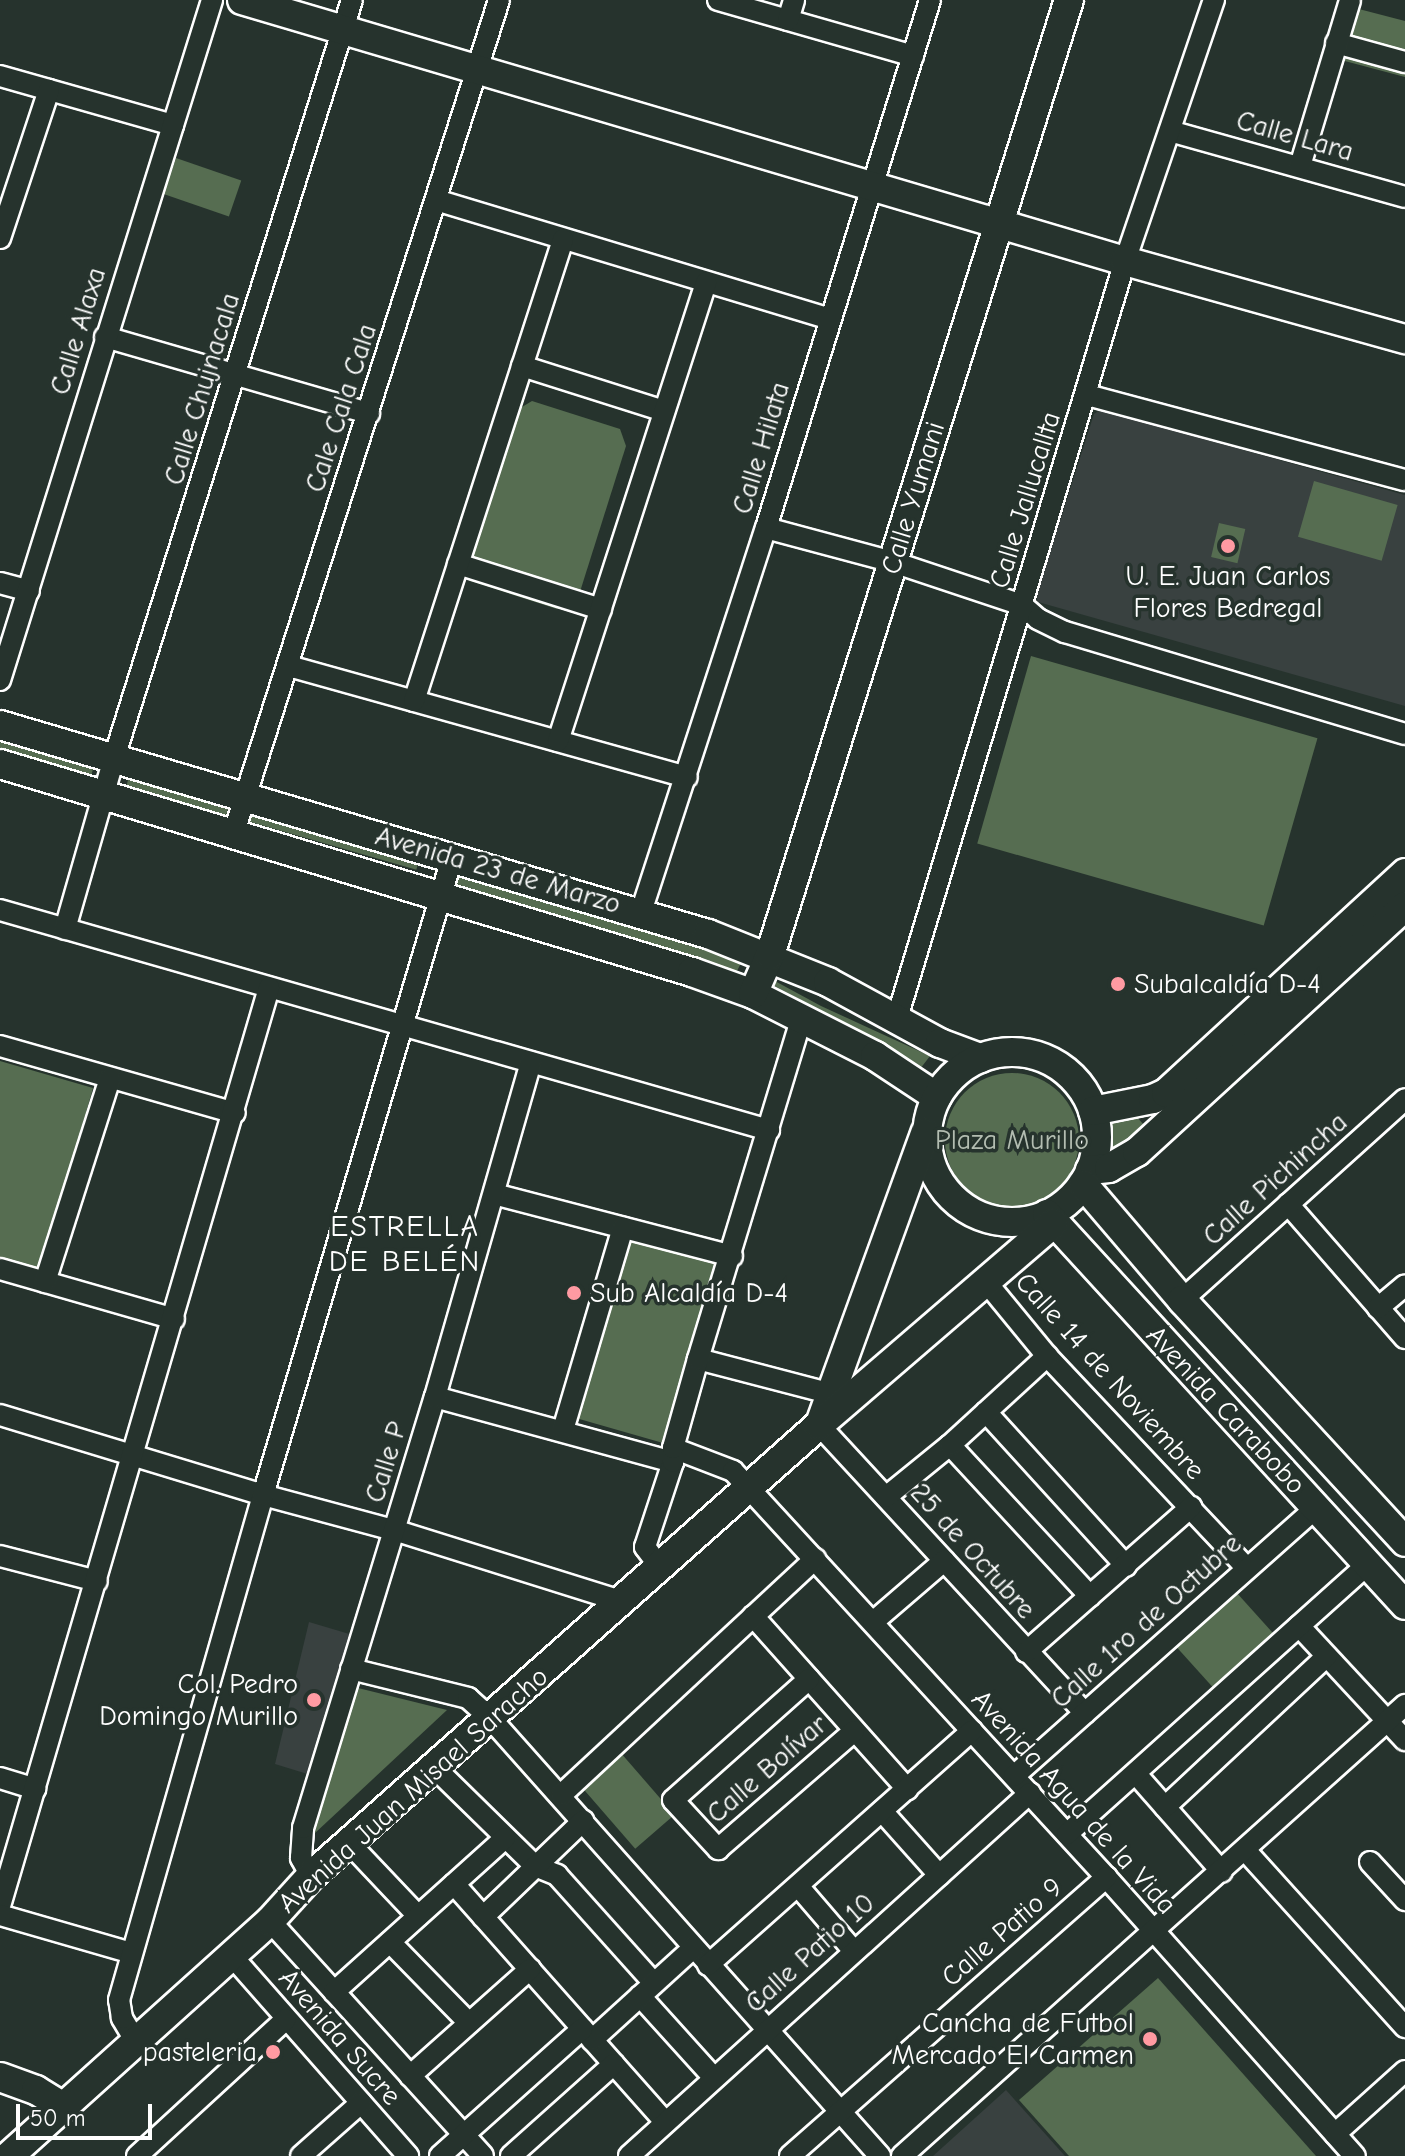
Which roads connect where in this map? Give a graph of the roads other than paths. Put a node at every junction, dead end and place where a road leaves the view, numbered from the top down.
1 (212, 0) edge
2 (242, 0) edge
3 (352, 0) edge
4 (499, 0) edge
5 (718, 0) edge
6 (930, 0) edge
7 (1069, 0) edge
8 (1214, 0) edge
9 (1350, 0) edge
10 (791, 10) edge
11 (343, 29) junction
12 (1336, 43) junction
13 (913, 56) junction
14 (1405, 62) edge
15 (477, 69) junction
16 (0, 76) edge
17 (49, 90) junction
18 (173, 125) junction
19 (1170, 131) junction
20 (1300, 166) junction
21 (870, 185) junction
22 (1405, 197) edge
23 (436, 200) junction
24 (998, 223) junction
25 (0, 238) edge
26 (563, 239) junction
27 (1125, 261) junction
28 (706, 282) junction
29 (829, 319) junction
30 (105, 337) junction
31 (1405, 339) edge
32 (522, 366) junction
33 (236, 375) junction
34 (1087, 395) junction
35 (664, 411) junction
36 (369, 413) junction
37 (1405, 480) edge
38 (766, 528) junction
39 (893, 562) junction
40 (458, 564) junction
41 (0, 583) edge
42 (29, 591) junction
43 (1022, 605) junction
44 (601, 609) junction
45 (289, 666) junction
46 (0, 680) edge
47 (414, 701) junction
48 (0, 725) edge
49 (1405, 734) edge
50 (558, 741) junction
51 (114, 758) junction
52 (0, 764) edge
53 (687, 777) junction
54 (103, 795) junction
55 (245, 795) junction
56 (234, 832) junction
57 (452, 858) junction
58 (1405, 873) edge
59 (442, 896) junction
60 (0, 910) edge
61 (1397, 910) edge
62 (641, 912) junction
63 (65, 929) junction
64 (770, 955) junction
65 (269, 988) junction
66 (753, 994) junction
67 (897, 1018) junction
68 (801, 1019) junction
69 (400, 1027) junction
70 (0, 1046) edge
71 (980, 1058) junction
72 (531, 1063) junction
73 (110, 1078) junction
74 (1405, 1099) edge
75 (932, 1110) junction
76 (1093, 1111) junction
77 (235, 1113) junction
78 (769, 1130) junction
79 (1087, 1177) junction
80 (494, 1194) junction
81 (1288, 1204) junction
82 (1051, 1219) junction
83 (623, 1228) junction
84 (732, 1256) junction
85 (0, 1269) edge
86 (45, 1282) junction
87 (987, 1283) junction
88 (1405, 1285) edge
89 (1182, 1300) junction
90 (1378, 1308) junction
91 (174, 1319) junction
92 (1405, 1338) edge
93 (1047, 1356) junction
94 (698, 1359) junction
95 (832, 1394) junction
96 (435, 1397) junction
97 (986, 1412) junction
98 (0, 1415) edge
99 (819, 1425) junction
100 (563, 1430) junction
101 (950, 1445) junction
102 (673, 1455) junction
103 (134, 1456) junction
104 (748, 1489) junction
105 (263, 1495) junction
106 (886, 1497) junction
107 (1191, 1507) junction
108 (1316, 1508) junction
109 (394, 1530) junction
110 (1405, 1542) edge
111 (0, 1556) edge
112 (815, 1559) junction
113 (944, 1561) junction
114 (1368, 1564) junction
115 (1126, 1566) junction
116 (660, 1567) junction
117 (1247, 1568) junction
118 (97, 1581) junction
119 (1090, 1596) junction
120 (620, 1601) junction
121 (1405, 1605) edge
122 (753, 1616) junction
123 (873, 1622) junction
124 (1299, 1626) junction
125 (1026, 1652) junction
126 (1327, 1656) junction
127 (351, 1669) junction
128 (809, 1679) junction
129 (1405, 1705) edge
130 (1085, 1713) junction
131 (491, 1719) junction
132 (1387, 1721) junction
133 (854, 1731) junction
134 (972, 1731) junction
135 (1405, 1740) edge
136 (434, 1767) junction
137 (1136, 1774) junction
138 (1014, 1776) junction
139 (0, 1778) edge
140 (35, 1789) junction
141 (907, 1789) junction
142 (1030, 1793) junction
143 (561, 1795) junction
144 (1165, 1807) junction
145 (882, 1811) junction
146 (583, 1821) junction
147 (1067, 1834) junction
148 (505, 1838) junction
149 (350, 1844) junction
150 (1245, 1850) junction
151 (1370, 1862) dead end
152 (535, 1866) junction
153 (1222, 1872) junction
154 (939, 1875) junction
155 (311, 1876) junction
156 (1106, 1877) junction
157 (454, 1884) junction
158 (798, 1886) junction
159 (1405, 1900) edge
160 (0, 1906) edge
161 (0, 1915) edge
162 (418, 1916) junction
163 (483, 1917) junction
164 (270, 1921) junction
165 (1153, 1932) junction
166 (390, 1942) junction
167 (693, 1948) junction
168 (854, 1951) junction
169 (132, 1953) junction
170 (231, 1955) junction
171 (708, 1965) junction
172 (530, 1969) junction
173 (647, 1990) junction
174 (334, 1992) junction
175 (286, 2019) junction
176 (469, 2023) junction
177 (1405, 2027) edge
178 (766, 2029) junction
179 (587, 2034) junction
180 (135, 2040) junction
181 (614, 2064) junction
182 (1405, 2071) edge
183 (410, 2076) junction
184 (0, 2077) edge
185 (714, 2078) junction
186 (361, 2103) junction
187 (63, 2107) junction
188 (840, 2111) junction
189 (665, 2122) junction
190 (1335, 2134) junction
191 (464, 2135) junction
192 (9, 2156) edge
193 (137, 2156) edge
194 (301, 2156) edge
195 (408, 2156) edge
196 (440, 2156) edge
197 (483, 2156) edge
198 (511, 2156) edge
199 (629, 2156) edge
200 (790, 2156) edge
201 (880, 2156) edge
202 (902, 2156) edge
203 (1355, 2156) edge

1 - 18 street, Calle Alaxa
2 - 11 street
3 - 11 street, Calle Chujnacala
4 - 15 street, Cale Cala Cala
5 - 10 street
6 - 13 street, Calle Hilata
7 - 24 street, Calle Yumani
8 - 19 street, Calle Jallucallta
9 - 12 street
10 - 13 street
11 - 15 street
11 - 33 street, Calle Chujnacala
12 - 14 street
12 - 20 street
13 - 21 street, Calle Hilata
15 - 21 street
15 - 23 street, Cale Cala Cala
16 - 17 street
17 - 18 street
17 - 25 street
18 - 30 street, Calle Alaxa
19 - 20 street, Calle Lara
19 - 27 street, Calle Jallucallta
20 - 22 street, Calle Lara
21 - 24 street
21 - 29 street, Calle Hilata
23 - 26 street
23 - 36 street, Cale Cala Cala
24 - 27 street
24 - 39 street, Calle Yumani
26 - 28 street
26 - 32 street
27 - 31 street
27 - 34 street, Calle Jallucallta
28 - 29 street
28 - 35 street
29 - 38 street, Calle Hilata
30 - 33 street
30 - 42 street, Calle Alaxa
32 - 35 street
32 - 40 street
33 - 36 street
33 - 51 street, Calle Chujnacala
34 - 37 street
34 - 43 street, Calle Jallucallta
35 - 44 street
36 - 45 street, Cale Cala Cala
38 - 39 street
38 - 53 street, Calle Hilata
39 - 43 street
39 - 64 street, Calle Yumani
40 - 44 street
40 - 47 street
41 - 42 street
42 - 46 street, Calle Alaxa
43 - 49 street
43 - 67 street, Calle Jallucallta
44 - 50 street
45 - 47 street
45 - 55 street, Cale Cala Cala
47 - 50 street
48 - 51 street, Avenida 23 de Marzo
50 - 53 street
51 - 54 street, Calle Chujnacala
51 - 55 street, Avenida 23 de Marzo
52 - 54 street, Avenida 23 de Marzo
53 - 62 street, Calle Hilata
54 - 56 street, Avenida 23 de Marzo
54 - 63 street, Calle Chujnacala
55 - 56 street, Cale Cala Cala
55 - 57 street, Avenida 23 de Marzo
56 - 59 street, Avenida 23 de Marzo
57 - 59 street
57 - 62 street, Avenida 23 de Marzo
58 - 61 street
59 - 66 street, Avenida 23 de Marzo
59 - 69 street
60 - 63 street
61 - 76 street
61 - 79 street
62 - 64 street, Avenida 23 de Marzo
63 - 65 street
64 - 66 street, Calle Yumani
64 - 67 street, Avenida 23 de Marzo
65 - 69 street
65 - 77 street
66 - 68 street, Avenida 23 de Marzo
67 - 71 street, Avenida 23 de Marzo
68 - 75 street, Avenida 23 de Marzo
68 - 78 street
69 - 72 street
69 - 105 street
70 - 73 street
71 - 75 street
71 - 76 street
72 - 78 street
72 - 80 street, Calle P
73 - 77 street
73 - 86 street
74 - 81 street, Calle Pichincha
75 - 82 street
75 - 95 street, Avenida Juan Misael Saracho
76 - 79 street
77 - 91 street
78 - 84 street
79 - 82 street
79 - 89 street, Avenida Carabobo
80 - 83 street
80 - 96 street, Calle P
81 - 89 street, Calle Pichincha
81 - 90 street
82 - 87 street, Avenida Juan Misael Saracho
82 - 108 street, Avenida Carabobo
83 - 84 street
83 - 100 street
84 - 94 street
85 - 86 street
86 - 91 street
87 - 93 street, Calle 14 de Noviembre
87 - 99 street, Avenida Juan Misael Saracho
88 - 90 street
89 - 110 street, Avenida Carabobo
90 - 92 street
91 - 103 street
93 - 97 street
93 - 107 street, Calle 14 de Noviembre
94 - 95 street
94 - 102 street
95 - 99 street, Avenida Juan Misael Saracho
96 - 100 street, Avenida Agua de la Vida
96 - 109 street, Calle P
97 - 101 street
97 - 115 street
98 - 103 street
99 - 104 street, Avenida Juan Misael Saracho
99 - 106 street, 25 de Octubre
100 - 102 street, Avenida Agua de la Vida
101 - 106 street
101 - 119 street
102 - 104 street, Avenida Agua de la Vida
102 - 116 street
103 - 105 street
103 - 118 street
104 - 112 street, Avenida Agua de la Vida
104 - 116 street, Avenida Juan Misael Saracho
105 - 109 street
105 - 169 street
106 - 113 street, 25 de Octubre
107 - 115 street
107 - 117 street, Calle 14 de Noviembre
108 - 114 street, Avenida Carabobo
108 - 117 street, Calle 1ro de Octubre
109 - 120 street
109 - 127 street, Calle P
111 - 118 street
112 - 122 street
112 - 123 street, Avenida Agua de la Vida
113 - 123 street
113 - 125 street, 25 de Octubre
114 - 121 street, Avenida Carabobo
114 - 124 street
115 - 119 street
116 - 120 street, Avenida Juan Misael Saracho
117 - 130 street, Calle 1ro de Octubre
118 - 140 street
119 - 125 street
120 - 131 street, Avenida Juan Misael Saracho
122 - 128 street
122 - 143 street
123 - 134 street, Avenida Agua de la Vida
124 - 126 street
124 - 137 street
125 - 130 street, 25 de Octubre
126 - 132 street
126 - 144 street
127 - 131 street
127 - 155 street, Calle P
128 - 133 street
128 - 133 street, Calle Bolívar
129 - 132 street
130 - 138 street, Calle 1ro de Octubre
131 - 136 street, Avenida Juan Misael Saracho
131 - 143 street
132 - 135 street
132 - 150 street
133 - 141 street
134 - 138 street, Avenida Agua de la Vida
134 - 141 street
136 - 148 street
136 - 149 street, Avenida Juan Misael Saracho
137 - 144 street
137 - 147 street
138 - 142 street, Avenida Agua de la Vida
139 - 140 street
140 - 160 street
141 - 145 street
142 - 147 street, Avenida Agua de la Vida
142 - 154 street, Calle Patio 10
143 - 146 street
144 - 153 street
145 - 154 street
145 - 158 street
146 - 152 street
146 - 167 street
147 - 156 street, Avenida Agua de la Vida
148 - 152 street
148 - 157 street
149 - 155 street, Avenida Juan Misael Saracho
149 - 162 street
150 - 153 street
150 - 177 street
151 - 159 street
152 - 163 street
152 - 173 street
153 - 165 street
154 - 168 street, Calle Patio 10
155 - 164 street, Avenida Juan Misael Saracho
156 - 165 street, Avenida Agua de la Vida
156 - 188 street, Calle Patio 9
157 - 162 street
157 - 163 street
158 - 168 street
158 - 171 street
161 - 169 street
162 - 166 street
163 - 172 street
164 - 170 street, Avenida Juan Misael Saracho
164 - 174 street
165 - 190 street, Avenida Agua de la Vida
165 - 202 street
166 - 174 street
166 - 176 street
167 - 171 street
167 - 173 street
168 - 178 street, Calle Patio 10
169 - 180 street
170 - 175 street, Avenida Sucre
170 - 180 street, Avenida Juan Misael Saracho
171 - 178 street
172 - 176 street
172 - 179 street
173 - 179 street
173 - 185 street
174 - 183 street
175 - 186 street, Avenida Sucre
175 - 193 street
176 - 183 street
178 - 185 street, Calle Patio 10
178 - 188 street
179 - 181 street
179 - 191 street
180 - 187 street, Avenida Juan Misael Saracho
181 - 189 street
181 - 198 street
182 - 190 street
183 - 191 street
184 - 187 street
185 - 189 street, Calle Patio 10
186 - 194 street
186 - 195 street, Avenida Sucre
187 - 192 street, Avenida Juan Misael Saracho
188 - 200 street, Calle Patio 9
188 - 201 street
189 - 199 street, Calle Patio 10
190 - 203 street, Avenida Agua de la Vida
191 - 196 street
191 - 197 street

